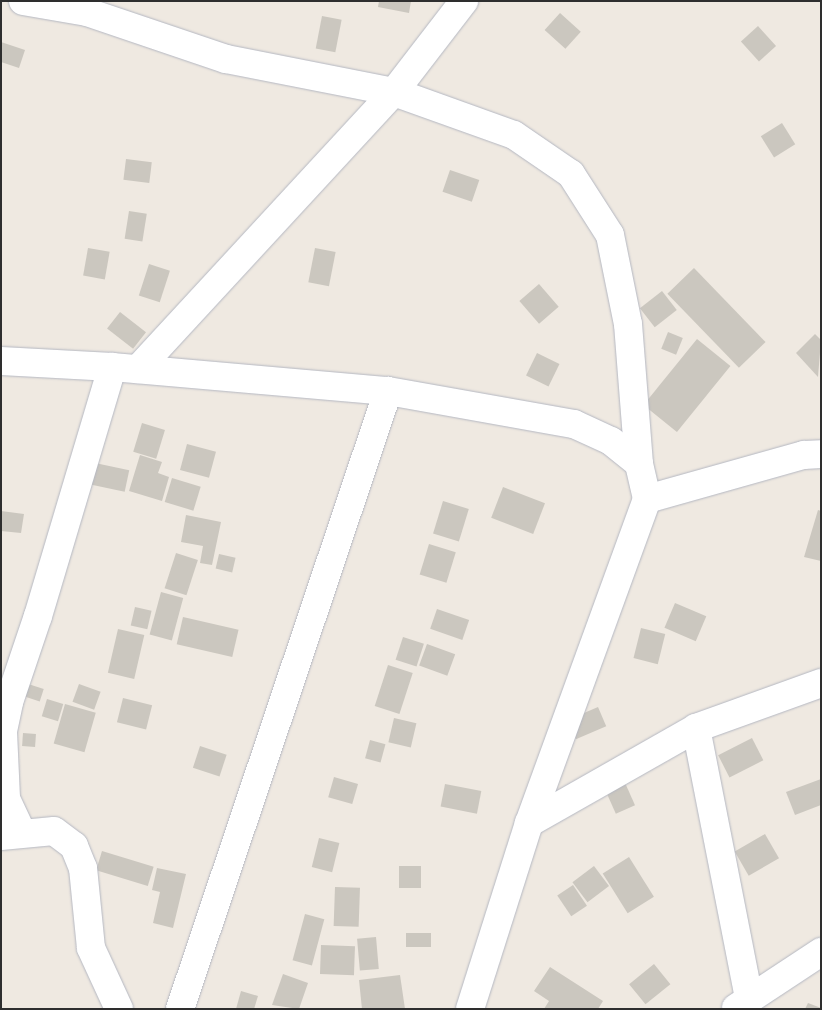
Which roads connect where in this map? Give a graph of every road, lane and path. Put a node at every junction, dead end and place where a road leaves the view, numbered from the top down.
1 (23, 1) edge
2 (464, 1) edge
3 (394, 92) junction
4 (1, 361) edge
5 (125, 368) junction
6 (388, 391) junction
7 (821, 454) edge
8 (639, 464) junction
9 (647, 499) junction
10 (821, 684) edge
11 (696, 728) junction
12 (529, 823) junction
13 (11, 834) edge
14 (821, 952) edge
15 (742, 1003) edge
16 (119, 1009) edge
17 (180, 1009) edge
18 (470, 1009) edge

1 - 3 street
2 - 3 street
3 - 5 street
3 - 8 street
4 - 5 street
5 - 6 street
5 - 13 street
6 - 8 street
6 - 17 street
7 - 9 street
8 - 9 street
9 - 12 street
10 - 11 street
11 - 12 street
11 - 15 street
12 - 18 street
13 - 16 street
14 - 15 street

